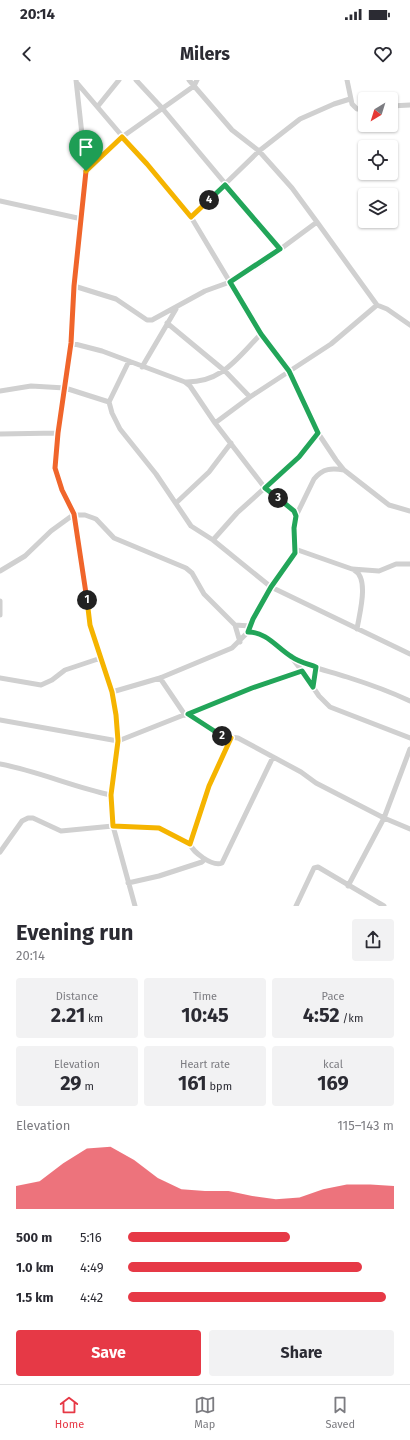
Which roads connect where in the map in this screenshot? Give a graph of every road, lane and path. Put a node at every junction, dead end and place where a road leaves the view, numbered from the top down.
1 (119, 80) edge
2 (136, 80) edge
3 (189, 80) edge
4 (197, 80) edge
5 (347, 80) edge
6 (76, 81) edge
7 (194, 86) junction
8 (350, 99) junction
9 (410, 105) edge
10 (98, 106) junction
11 (398, 106) edge
12 (162, 108) junction
13 (358, 108) edge
14 (122, 137) junction
15 (259, 151) junction
16 (86, 171) junction
17 (225, 185) junction
18 (0, 201) edge
19 (191, 217) junction
20 (82, 219) junction
21 (317, 222) junction
22 (280, 249) junction
23 (230, 282) junction
24 (74, 286) junction
25 (377, 305) junction
26 (176, 308) junction
27 (167, 323) junction
28 (410, 325) edge
29 (261, 334) junction
30 (71, 343) junction
31 (129, 361) junction
32 (142, 367) junction
33 (225, 371) junction
34 (289, 371) junction
35 (185, 382) junction
36 (65, 388) junction
37 (0, 391) edge
38 (250, 397) junction
39 (109, 402) junction
40 (215, 423) junction
41 (58, 433) junction
42 (318, 433) junction
43 (0, 434) edge
44 (231, 443) junction
45 (344, 470) junction
46 (265, 488) junction
47 (176, 503) junction
48 (410, 511) edge
49 (74, 514) junction
50 (296, 516) junction
51 (213, 540) junction
52 (295, 549) junction
53 (410, 564) edge
54 (352, 569) junction
55 (0, 571) edge
56 (271, 587) junction
57 (0, 601) edge
58 (0, 615) edge
59 (235, 625) junction
60 (250, 626) junction
61 (357, 629) junction
62 (248, 632) junction
63 (240, 642) junction
64 (410, 654) edge
65 (101, 658) junction
66 (292, 658) junction
67 (316, 667) junction
68 (302, 671) junction
69 (0, 678) edge
70 (160, 678) junction
71 (313, 687) junction
72 (112, 692) junction
73 (410, 701) edge
74 (187, 714) junction
75 (0, 720) edge
76 (231, 738) junction
77 (410, 738) edge
78 (118, 741) junction
79 (410, 749) edge
80 (273, 757) junction
81 (0, 764) edge
82 (111, 795) junction
83 (384, 818) junction
84 (113, 826) junction
85 (410, 829) edge
86 (190, 844) junction
87 (0, 852) edge
88 (205, 859) junction
89 (128, 883) junction
90 (348, 886) junction
91 (135, 906) edge
92 (296, 906) edge
93 (384, 906) edge

1 - 10 street
2 - 12 street
3 - 7 street
4 - 7 street
5 - 8 street
6 - 10 street
6 - 16 street
7 - 12 street
7 - 15 street
8 - 13 street
8 - 15 street
9 - 11 street
10 - 14 street
12 - 14 street
12 - 17 street
14 - 16 street
14 - 19 street
15 - 17 street
15 - 21 street
16 - 20 street
17 - 19 street
17 - 22 street
18 - 20 street
19 - 23 street
20 - 24 street
21 - 22 street
21 - 25 street
22 - 23 street
23 - 26 street
23 - 29 street
24 - 26 street
24 - 30 street
25 - 28 street
25 - 34 street
26 - 27 street
27 - 32 street
27 - 33 street
29 - 33 street
29 - 34 street
30 - 31 street
30 - 36 street
31 - 32 street
31 - 39 street
32 - 35 street
33 - 35 street
33 - 38 street
34 - 38 street
34 - 42 street
35 - 40 street
36 - 37 street
36 - 39 street
36 - 41 street
38 - 40 street
39 - 47 street
40 - 44 street
41 - 43 street
41 - 49 street
42 - 45 street
42 - 46 street
44 - 46 street
44 - 47 street
45 - 48 street
45 - 50 street
46 - 50 street
46 - 51 street
47 - 51 street
49 - 55 street
49 - 59 street
49 - 65 street
50 - 52 street
51 - 56 street
52 - 54 street
52 - 56 street
53 - 54 street
54 - 61 street
56 - 60 street
56 - 61 street
57 - 58 street
59 - 60 street
59 - 63 street
60 - 62 street
61 - 64 street
62 - 63 street
62 - 66 street
63 - 70 street
65 - 69 street
65 - 72 street
66 - 67 street
66 - 68 street
67 - 71 street
67 - 73 street
68 - 71 street
68 - 74 street
70 - 72 street
70 - 74 street
71 - 77 street
72 - 78 street
74 - 76 street
74 - 78 street
75 - 78 street
76 - 80 street
76 - 86 street
78 - 82 street
79 - 83 street
80 - 83 street
80 - 88 street
81 - 82 street
82 - 84 street
83 - 85 street
83 - 90 street
84 - 86 street
84 - 87 street
84 - 89 street
86 - 88 street
88 - 89 street
89 - 91 street
90 - 92 street
90 - 93 street

